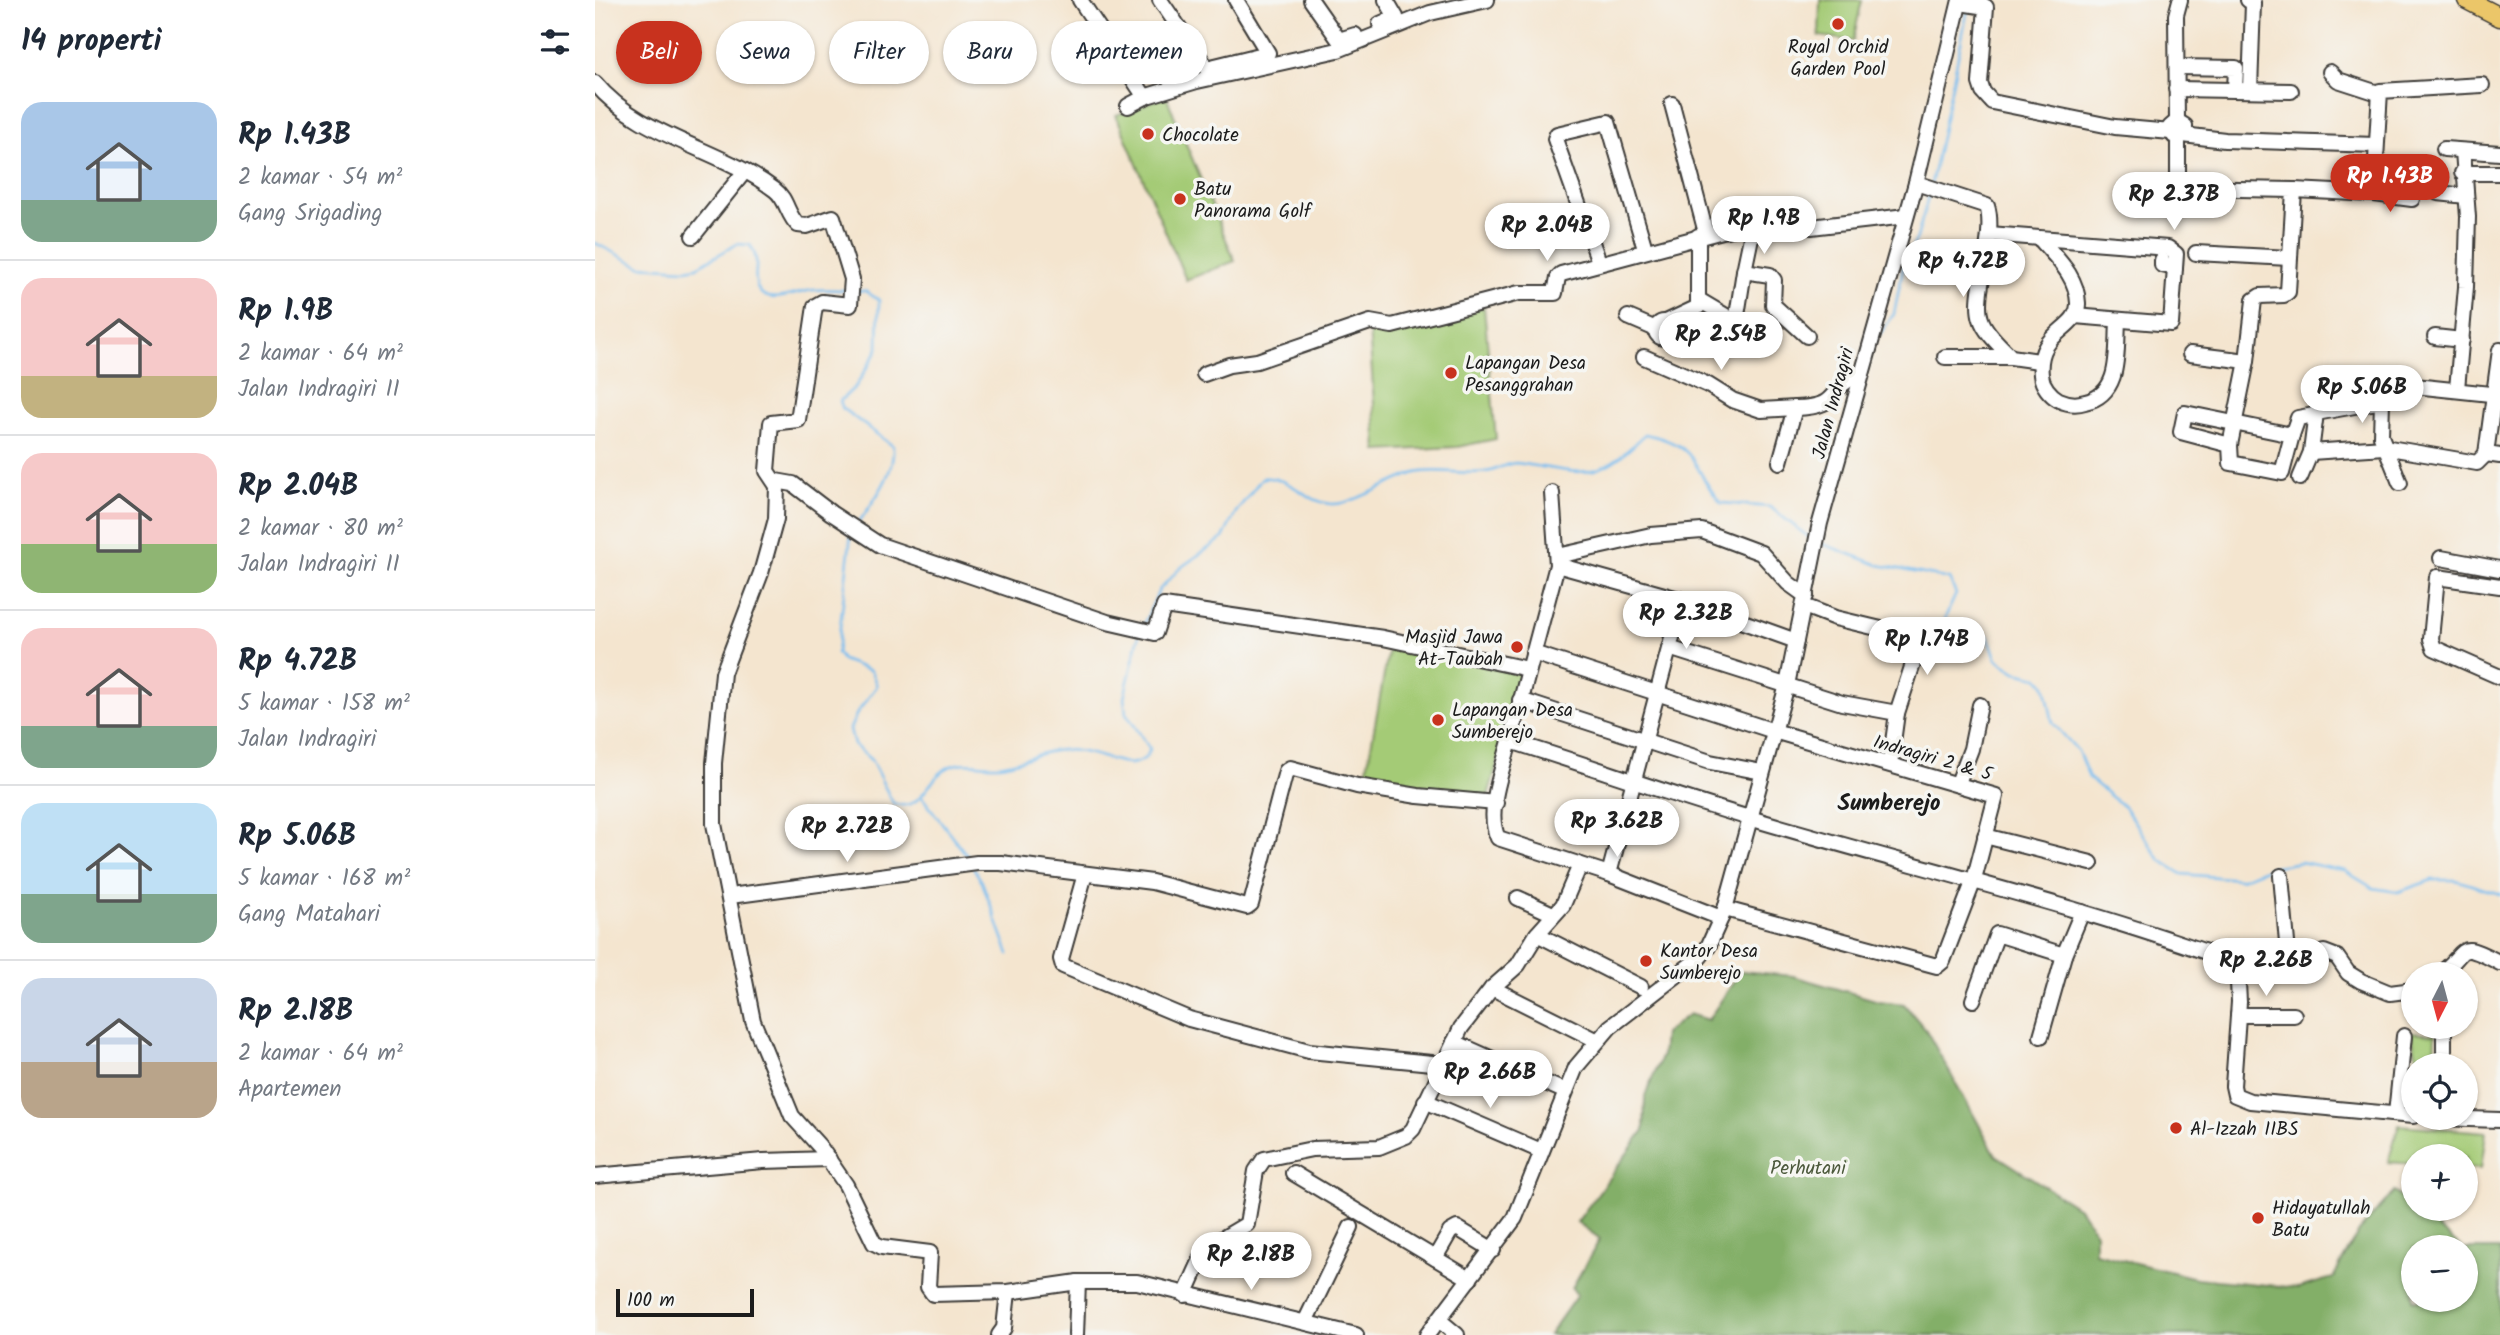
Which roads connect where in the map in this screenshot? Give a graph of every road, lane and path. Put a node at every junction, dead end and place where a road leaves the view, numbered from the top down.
1 (1080, 0) edge
2 (1160, 0) edge
3 (1236, 0) edge
4 (1311, 0) edge
5 (1386, 0) edge
6 (1487, 0) edge
7 (2180, 0) edge
8 (2248, 0) edge
9 (2467, 0) edge
10 (1464, 2) edge
11 (1962, 2) edge
12 (1986, 4) edge
13 (2500, 17) edge
14 (2177, 67) junction
15 (2330, 72) dead end
16 (595, 83) edge
17 (2482, 85) dead end
18 (2176, 89) junction
19 (2243, 90) junction
20 (2291, 91) dead end
21 (2378, 93) junction
22 (1145, 97) junction
23 (1672, 104) dead end
24 (1128, 106) dead end
25 (2177, 131) junction
26 (2376, 145) junction
27 (2444, 149) dead end
28 (2463, 151) junction
29 (2500, 153) edge
30 (745, 171) junction
31 (2462, 173) junction
32 (2500, 173) edge
33 (1925, 186) junction
34 (2294, 190) junction
35 (2438, 193) dead end
36 (2374, 194) junction
37 (2466, 196) junction
38 (2412, 199) dead end
39 (1906, 216) junction
40 (1754, 223) junction
41 (1989, 234) junction
42 (1702, 235) junction
43 (693, 236) dead end
44 (2041, 240) junction
45 (1645, 249) junction
46 (2196, 253) dead end
47 (2289, 258) junction
48 (1598, 262) junction
49 (1744, 271) junction
50 (1699, 300) junction
51 (2075, 316) junction
52 (1628, 317) dead end
53 (2118, 321) junction
54 (1736, 322) junction
55 (1807, 335) dead end
56 (2435, 337) dead end
57 (2462, 340) junction
58 (1753, 344) dead end
59 (2500, 350) edge
60 (2190, 354) dead end
61 (1644, 357) dead end
62 (1945, 357) dead end
63 (2011, 357) junction
64 (2039, 360) junction
65 (2247, 360) junction
66 (1204, 373) dead end
67 (1860, 374) junction
68 (2457, 389) junction
69 (2496, 395) edge
70 (2382, 401) junction
71 (1795, 408) junction
72 (2314, 415) junction
73 (2235, 423) junction
74 (2292, 435) junction
75 (2231, 445) junction
76 (2383, 447) junction
77 (2311, 452) junction
78 (2493, 455) edge
79 (1780, 462) dead end
80 (2300, 478) dead end
81 (776, 481) junction
82 (2400, 483) dead end
83 (1552, 493) dead end
84 (2441, 558) dead end
85 (1558, 561) junction
86 (2500, 569) edge
87 (2500, 586) edge
88 (1682, 600) junction
89 (1805, 601) junction
90 (1881, 629) dead end
91 (1924, 631) dead end
92 (1796, 641) junction
93 (1669, 648) junction
94 (1533, 653) junction
95 (1528, 670) junction
96 (2500, 677) edge
97 (1787, 685) junction
98 (1657, 691) junction
99 (1520, 700) junction
100 (1980, 705) dead end
101 (1897, 713) junction
102 (1774, 732) junction
103 (1510, 741) junction
104 (1645, 741) junction
105 (1890, 764) junction
106 (1762, 772) junction
107 (1636, 779) junction
108 (1958, 783) junction
109 (1496, 803) junction
110 (1750, 818) junction
111 (1985, 836) junction
112 (2091, 863) dead end
113 (1580, 865) junction
114 (1085, 874) junction
115 (1609, 874) junction
116 (2281, 876) dead end
117 (1974, 880) junction
118 (730, 896) junction
119 (1518, 898) dead end
120 (2082, 912) junction
121 (1723, 913) junction
122 (1553, 914) junction
123 (1537, 934) junction
124 (2064, 955) junction
125 (2450, 962) edge
126 (2500, 962) edge
127 (2237, 963) junction
128 (2289, 965) junction
129 (1641, 987) dead end
130 (1492, 988) junction
131 (2401, 992) edge
132 (1973, 1000) dead end
133 (2238, 1015) junction
134 (2294, 1015) dead end
135 (2041, 1036) dead end
136 (1596, 1040) junction
137 (2404, 1040) edge
138 (1454, 1042) junction
139 (1442, 1064) junction
140 (1564, 1091) junction
141 (1425, 1101) junction
142 (2396, 1114) junction
143 (2401, 1114) edge
144 (2478, 1120) edge
145 (2500, 1120) edge
146 (1541, 1152) junction
147 (828, 1159) junction
148 (1293, 1173) dead end
149 (595, 1176) edge
150 (1351, 1227) dead end
151 (1493, 1250) junction
152 (1435, 1258) junction
153 (1470, 1279) junction
154 (1077, 1282) junction
155 (1007, 1292) junction
156 (1185, 1294) junction
157 (1439, 1320) junction
158 (1305, 1322) junction
159 (1002, 1332) edge
160 (1020, 1335) edge
161 (1076, 1335) edge
162 (1356, 1335) edge
163 (1427, 1335) edge
164 (1457, 1335) edge

1 - 22 street
2 - 3 street
4 - 5 street
6 - 10 street
7 - 14 street
8 - 19 street
9 - 13 main road
10 - 22 street
11 - 12 street
11 - 33 street, Jalan Indragiri
12 - 25 street
14 - 18 street
14 - 19 street
15 - 21 street
16 - 30 street
17 - 21 street
18 - 19 street
18 - 25 street
19 - 20 street
21 - 26 street
22 - 24 street
23 - 42 street
25 - 26 street
25 - 34 street
26 - 36 street
27 - 28 street
28 - 29 street
28 - 31 street
30 - 43 street
30 - 81 street
31 - 32 street
31 - 37 street
33 - 39 street, Jalan Indragiri
33 - 41 street
34 - 36 street
34 - 47 street
35 - 37 street
36 - 38 street
37 - 57 street
39 - 40 street
39 - 67 street, Jalan Indragiri
40 - 42 street
40 - 49 street
41 - 44 street
41 - 63 street
42 - 45 street
42 - 50 street
44 - 51 street
44 - 53 street
45 - 48 street
45 - 48 street
46 - 47 street
47 - 65 street
48 - 66 street
49 - 54 street
49 - 55 street
50 - 52 street
50 - 54 street
51 - 53 street
51 - 64 street
53 - 64 street
54 - 58 street
56 - 57 street
57 - 68 street
59 - 69 street
60 - 65 street
61 - 71 street
62 - 63 street
63 - 64 street
65 - 73 street
67 - 71 street
67 - 89 street, Jalan Indragiri
68 - 69 street
68 - 70 street
69 - 78 street
70 - 72 street
70 - 76 street
71 - 79 street
72 - 74 street
72 - 77 street
73 - 74 street
73 - 75 street
73 - 75 street
74 - 75 street
76 - 77 street
76 - 78 street
76 - 82 street
77 - 80 street
81 - 95 street
81 - 118 street
83 - 85 street
84 - 86 street
85 - 88 street
85 - 89 street
85 - 94 street
87 - 96 street
88 - 92 street
88 - 93 street
89 - 90 street
89 - 92 street, Jalan Indragiri
91 - 101 street
92 - 97 street, Jalan Indragiri
93 - 97 street
93 - 98 street
94 - 95 street
94 - 98 street, Indragiri 2 & 5
95 - 99 street
97 - 101 street
97 - 102 street, Jalan Indragiri
98 - 102 street, Indragiri 2 & 5
98 - 104 street
99 - 103 street
99 - 104 street
100 - 108 street
101 - 105 street
102 - 105 street, Indragiri 2 & 5
102 - 106 street, Jalan Indragiri
103 - 107 street
103 - 109 street
104 - 106 street
104 - 107 street
105 - 108 street, Indragiri 2 & 5
106 - 110 street, Jalan Indragiri
107 - 110 street
107 - 115 street
108 - 111 street, Indragiri 2 & 5
109 - 113 street, Indragiri 2 & 5
109 - 114 street
110 - 117 street
110 - 121 street, Jalan Indragiri
111 - 112 street
111 - 117 street, Indragiri 2 & 5
113 - 115 street, Indragiri 2 & 5
113 - 122 street
114 - 118 street
114 - 139 street
115 - 121 street, Indragiri 2 & 5
116 - 128 street
117 - 120 street
117 - 121 street, Indragiri 2 & 5
118 - 147 street
119 - 122 street
120 - 124 street
120 - 127 street
121 - 136 street, Jalan Indragiri
122 - 123 street
123 - 129 street
123 - 130 street
124 - 132 street
124 - 135 street
125 - 126 street
127 - 128 street
127 - 133 street
128 - 131 street
130 - 136 street
130 - 138 street
133 - 134 street
133 - 142 street
136 - 140 street, Jalan Indragiri
137 - 142 street
138 - 139 street
138 - 140 street
139 - 141 street
140 - 146 street, Jalan Indragiri
141 - 146 street
141 - 156 street
142 - 143 street
144 - 145 street
146 - 151 street, Jalan Indragiri
147 - 149 street
147 - 155 street
148 - 152 street
150 - 158 street
151 - 152 street
151 - 153 street, Jalan Indragiri
152 - 153 street
153 - 157 street, Jalan Indragiri
154 - 155 street
154 - 156 street
154 - 161 street
155 - 159 street
156 - 158 street
157 - 163 street, Jalan Indragiri
157 - 164 street
158 - 162 street
159 - 160 street

